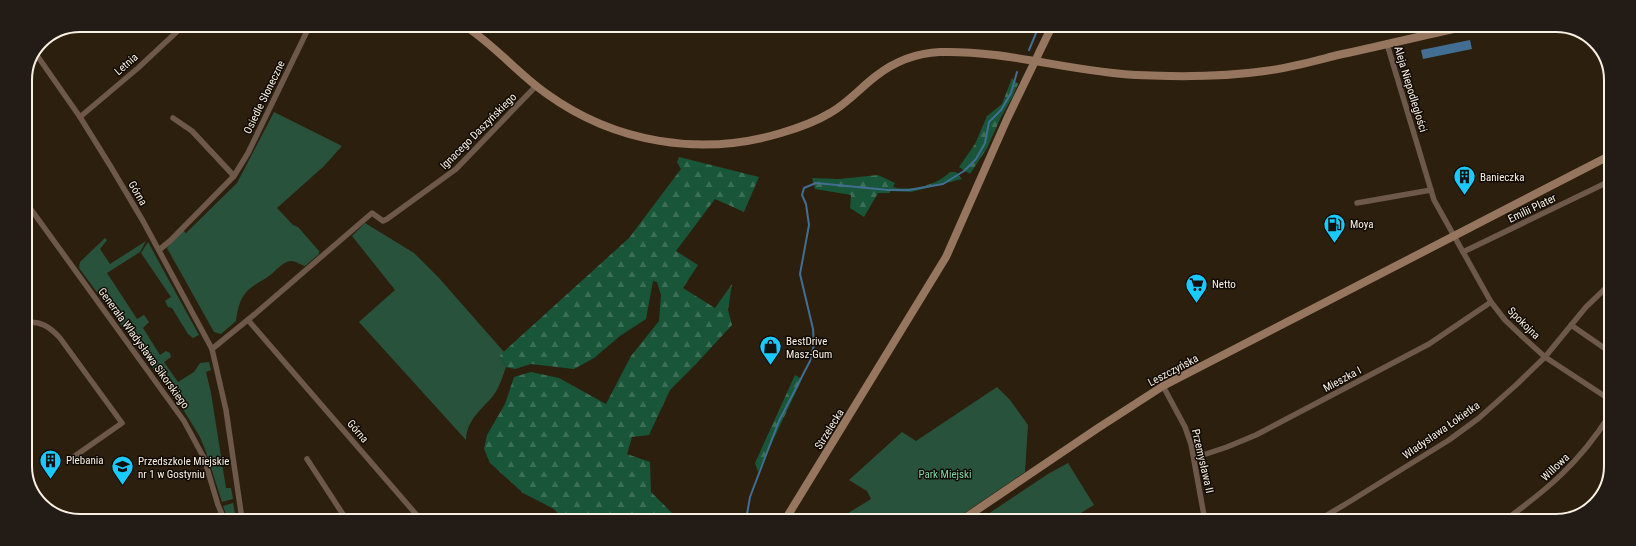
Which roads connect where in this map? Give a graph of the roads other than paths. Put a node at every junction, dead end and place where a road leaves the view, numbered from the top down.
1 (177, 32) edge
2 (307, 32) edge
3 (474, 32) edge
4 (1049, 32) edge
5 (1441, 32) edge
6 (1387, 44) junction
7 (38, 57) edge
8 (1036, 61) junction
9 (536, 86) junction
10 (80, 117) junction
11 (173, 118) dead end
12 (1604, 158) edge
13 (234, 176) junction
14 (1604, 184) edge
15 (1431, 190) junction
16 (1357, 203) dead end
17 (32, 211) edge
18 (1454, 235) junction
19 (159, 250) junction
20 (1463, 252) junction
21 (1604, 290) edge
22 (1491, 302) junction
23 (248, 320) junction
24 (32, 323) edge
25 (1571, 325) junction
26 (212, 348) junction
27 (1604, 348) edge
28 (1546, 356) junction
29 (1163, 386) junction
30 (1604, 395) edge
31 (1604, 424) edge
32 (72, 458) dead end
33 (1194, 458) junction
34 (307, 459) dead end
35 (222, 514) edge
36 (241, 514) edge
37 (343, 514) edge
38 (416, 514) edge
39 (789, 514) edge
40 (971, 514) edge
41 (1204, 514) edge
42 (1329, 514) edge
43 (1513, 514) edge

1 - 10 street, Letnia
2 - 13 street, Osiedle Słoneczne
3 - 9 street
4 - 8 street, Strzelecka
5 - 6 street
6 - 8 street, Aleja Niepodległości
6 - 15 street, Aleja Niepodległości
7 - 10 street, Górna
8 - 9 street, Aleja Niepodległości
8 - 39 street, Strzelecka
9 - 23 street, Ignacego Daszyńskiego
10 - 19 street, Górna
11 - 13 street
12 - 18 street, Leszczyńska
13 - 19 street, Osiedle Słoneczne
14 - 20 street, Emilii Plater
15 - 16 street
15 - 18 street, Aleja Niepodległości
17 - 35 street, Generała Władysława Sikorskiego
18 - 20 street, Spokojna
18 - 29 street, Leszczyńska
19 - 26 street, Górna
20 - 22 street, Spokojna
21 - 25 street, Władysława Łokietka
22 - 28 street, Spokojna
22 - 33 street, Mieszka I
23 - 26 street
23 - 38 street, Górna
24 - 32 street
25 - 27 street
25 - 28 street, Władysława Łokietka
26 - 36 street
28 - 30 street, Spokojna
28 - 42 street, Władysława Łokietka
29 - 33 street, Przemysława II
29 - 40 street, Leszczyńska
31 - 43 street, Willowa
33 - 41 street, Przemysława II
34 - 37 street

